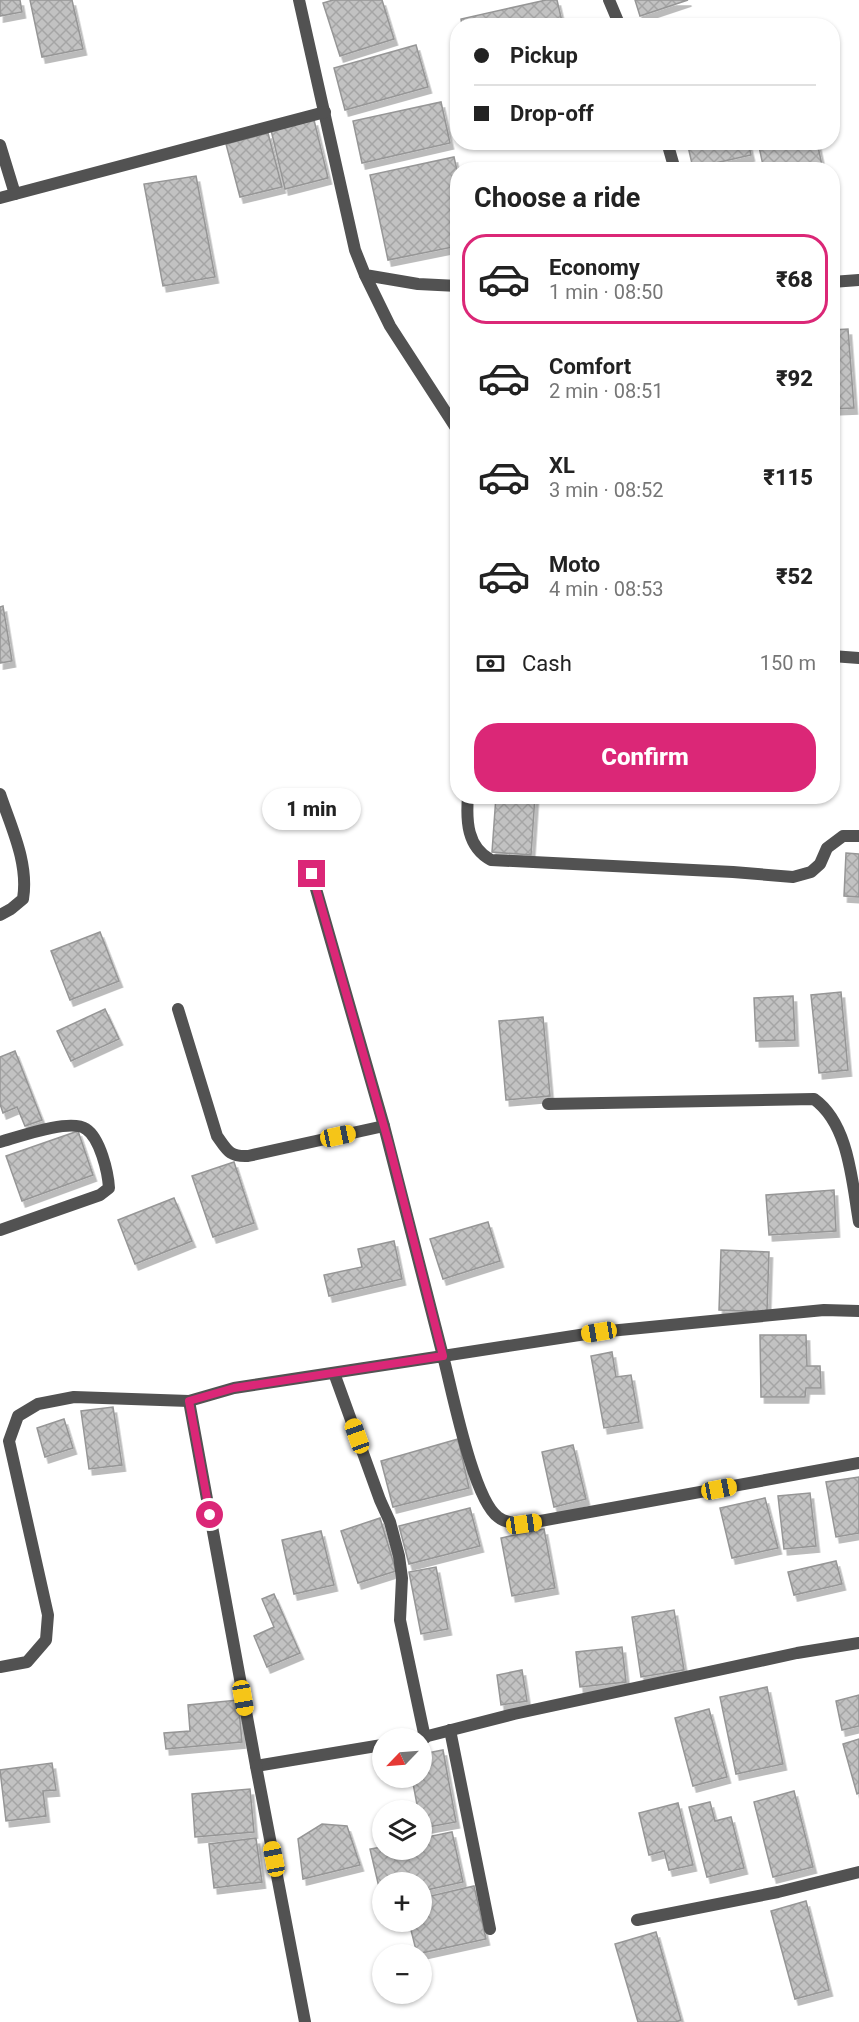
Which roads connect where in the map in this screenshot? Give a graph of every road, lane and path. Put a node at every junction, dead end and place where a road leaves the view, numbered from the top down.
1 (299, 0) edge
2 (609, 0) edge
3 (617, 18) edge
4 (325, 112) junction
5 (0, 145) edge
6 (15, 194) junction
7 (0, 198) edge
8 (365, 275) junction
9 (859, 280) edge
10 (840, 281) edge
11 (450, 286) edge
12 (450, 419) edge
13 (840, 657) edge
14 (859, 658) edge
15 (0, 794) edge
16 (468, 804) edge
17 (859, 836) edge
18 (312, 874) dead end
19 (0, 915) edge
20 (178, 1008) dead end
21 (548, 1104) dead end
22 (384, 1126) junction
23 (0, 1142) edge
24 (857, 1196) edge
25 (859, 1222) edge
26 (0, 1230) edge
27 (859, 1311) edge
28 (443, 1356) junction
29 (334, 1373) junction
30 (189, 1401) junction
31 (859, 1463) edge
32 (859, 1642) edge
33 (0, 1667) edge
34 (421, 1728) edge
35 (450, 1730) junction
36 (432, 1735) edge
37 (372, 1747) edge
38 (256, 1766) junction
39 (859, 1872) edge
40 (637, 1920) dead end
41 (490, 1929) dead end
42 (305, 2022) edge

1 - 4 street
2 - 3 street
4 - 6 street
4 - 8 street
5 - 6 street
6 - 7 street
8 - 11 street
8 - 12 street
9 - 10 street
13 - 14 street
15 - 19 street
16 - 17 street
18 - 22 street
20 - 22 street
21 - 24 street
22 - 28 street
23 - 26 street
24 - 25 street
27 - 28 street
28 - 29 street
28 - 31 street
29 - 30 street
29 - 34 street
30 - 33 street
30 - 38 street
32 - 35 street
35 - 36 street
35 - 41 street
37 - 38 street
38 - 42 street
39 - 40 street

